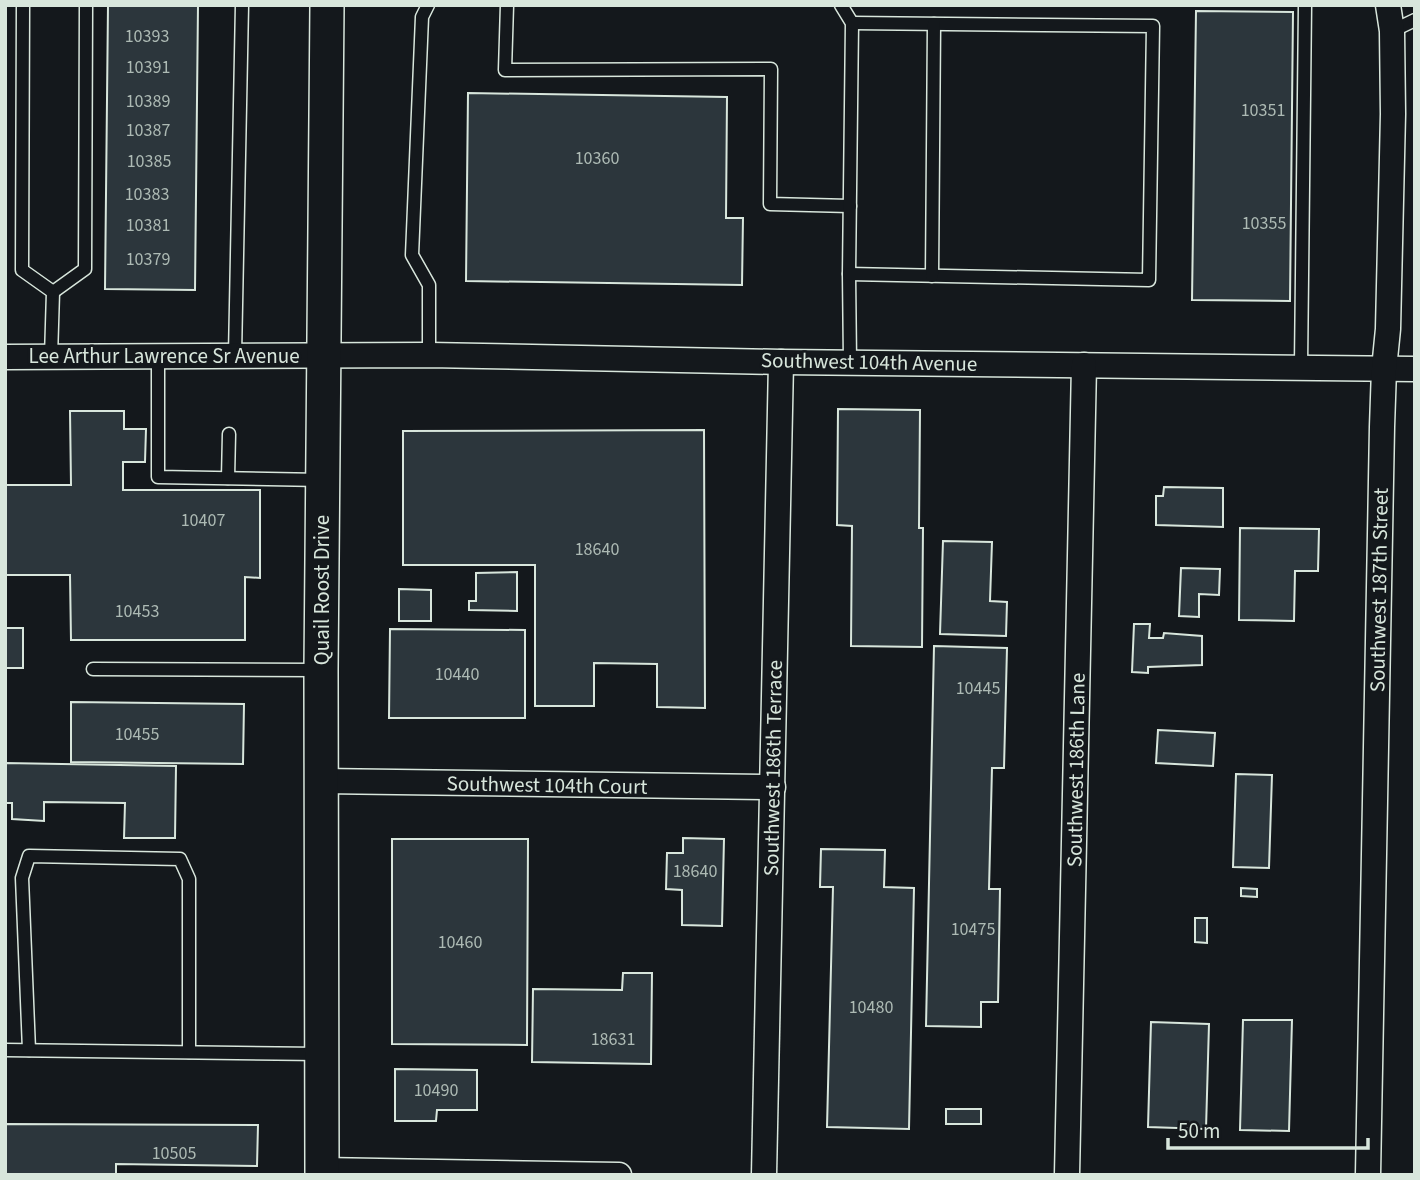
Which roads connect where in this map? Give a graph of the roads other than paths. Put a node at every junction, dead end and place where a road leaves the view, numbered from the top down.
1 (23, 5) edge
2 (86, 5) edge
3 (242, 5) edge
4 (327, 5) edge
5 (428, 5) edge
6 (507, 5) edge
7 (841, 5) edge
8 (1305, 5) edge
9 (1388, 5) edge
10 (1415, 20) edge
11 (852, 23) junction
12 (934, 24) junction
13 (1392, 31) junction
14 (850, 206) junction
15 (849, 274) junction
16 (932, 275) junction
17 (53, 292) junction
18 (235, 355) junction
19 (323, 355) junction
20 (429, 355) junction
21 (158, 356) junction
22 (5, 357) edge
23 (51, 357) junction
24 (781, 362) junction
25 (850, 362) junction
26 (1084, 365) junction
27 (1301, 366) junction
28 (1384, 369) junction
29 (1415, 369) edge
30 (229, 434) dead end
31 (228, 478) junction
32 (323, 480) junction
33 (93, 669) dead end
34 (321, 670) junction
35 (321, 782) junction
36 (773, 787) junction
37 (5, 1049) edge
38 (29, 1050) junction
39 (189, 1052) junction
40 (322, 1054) junction
41 (321, 1172) edge
42 (619, 1175) edge
43 (764, 1175) edge
44 (1067, 1175) edge
45 (1368, 1175) edge

1 - 17 lane
2 - 17 lane
3 - 18 lane
4 - 19 main road, Quail Roost Drive
5 - 20 lane
6 - 14 lane
7 - 11 lane
8 - 27 lane
9 - 13 street, Southwest 187th Street
10 - 13 lane
11 - 12 lane
11 - 14 lane
12 - 16 lane
12 - 16 lane
13 - 28 street, Southwest 187th Street
14 - 15 lane
15 - 16 lane
15 - 25 lane
17 - 23 lane
18 - 19 street, Lee Arthur Lawrence Sr Avenue
18 - 21 street, Lee Arthur Lawrence Sr Avenue
19 - 20 street, Southwest 104th Avenue
19 - 32 main road, Quail Roost Drive
20 - 24 street, Southwest 104th Avenue
21 - 23 street, Lee Arthur Lawrence Sr Avenue
21 - 31 lane
22 - 23 street, Lee Arthur Lawrence Sr Avenue
24 - 25 street, Southwest 104th Avenue
24 - 36 street, Southwest 186th Terrace
25 - 26 street, Southwest 104th Avenue
26 - 27 street, Southwest 104th Avenue
26 - 44 street, Southwest 186th Lane
27 - 28 street, Southwest 104th Avenue
28 - 29 street, Southwest 104th Avenue
28 - 45 street, Southwest 187th Street
30 - 31 lane
31 - 32 lane
32 - 34 main road, Quail Roost Drive
33 - 34 lane
34 - 35 main road, Quail Roost Drive
35 - 36 street, Southwest 104th Court
35 - 40 main road, Quail Roost Drive
36 - 43 street, Southwest 186th Terrace
37 - 38 lane
38 - 39 lane
38 - 39 lane
39 - 40 lane
40 - 41 main road, Quail Roost Drive
41 - 42 street

